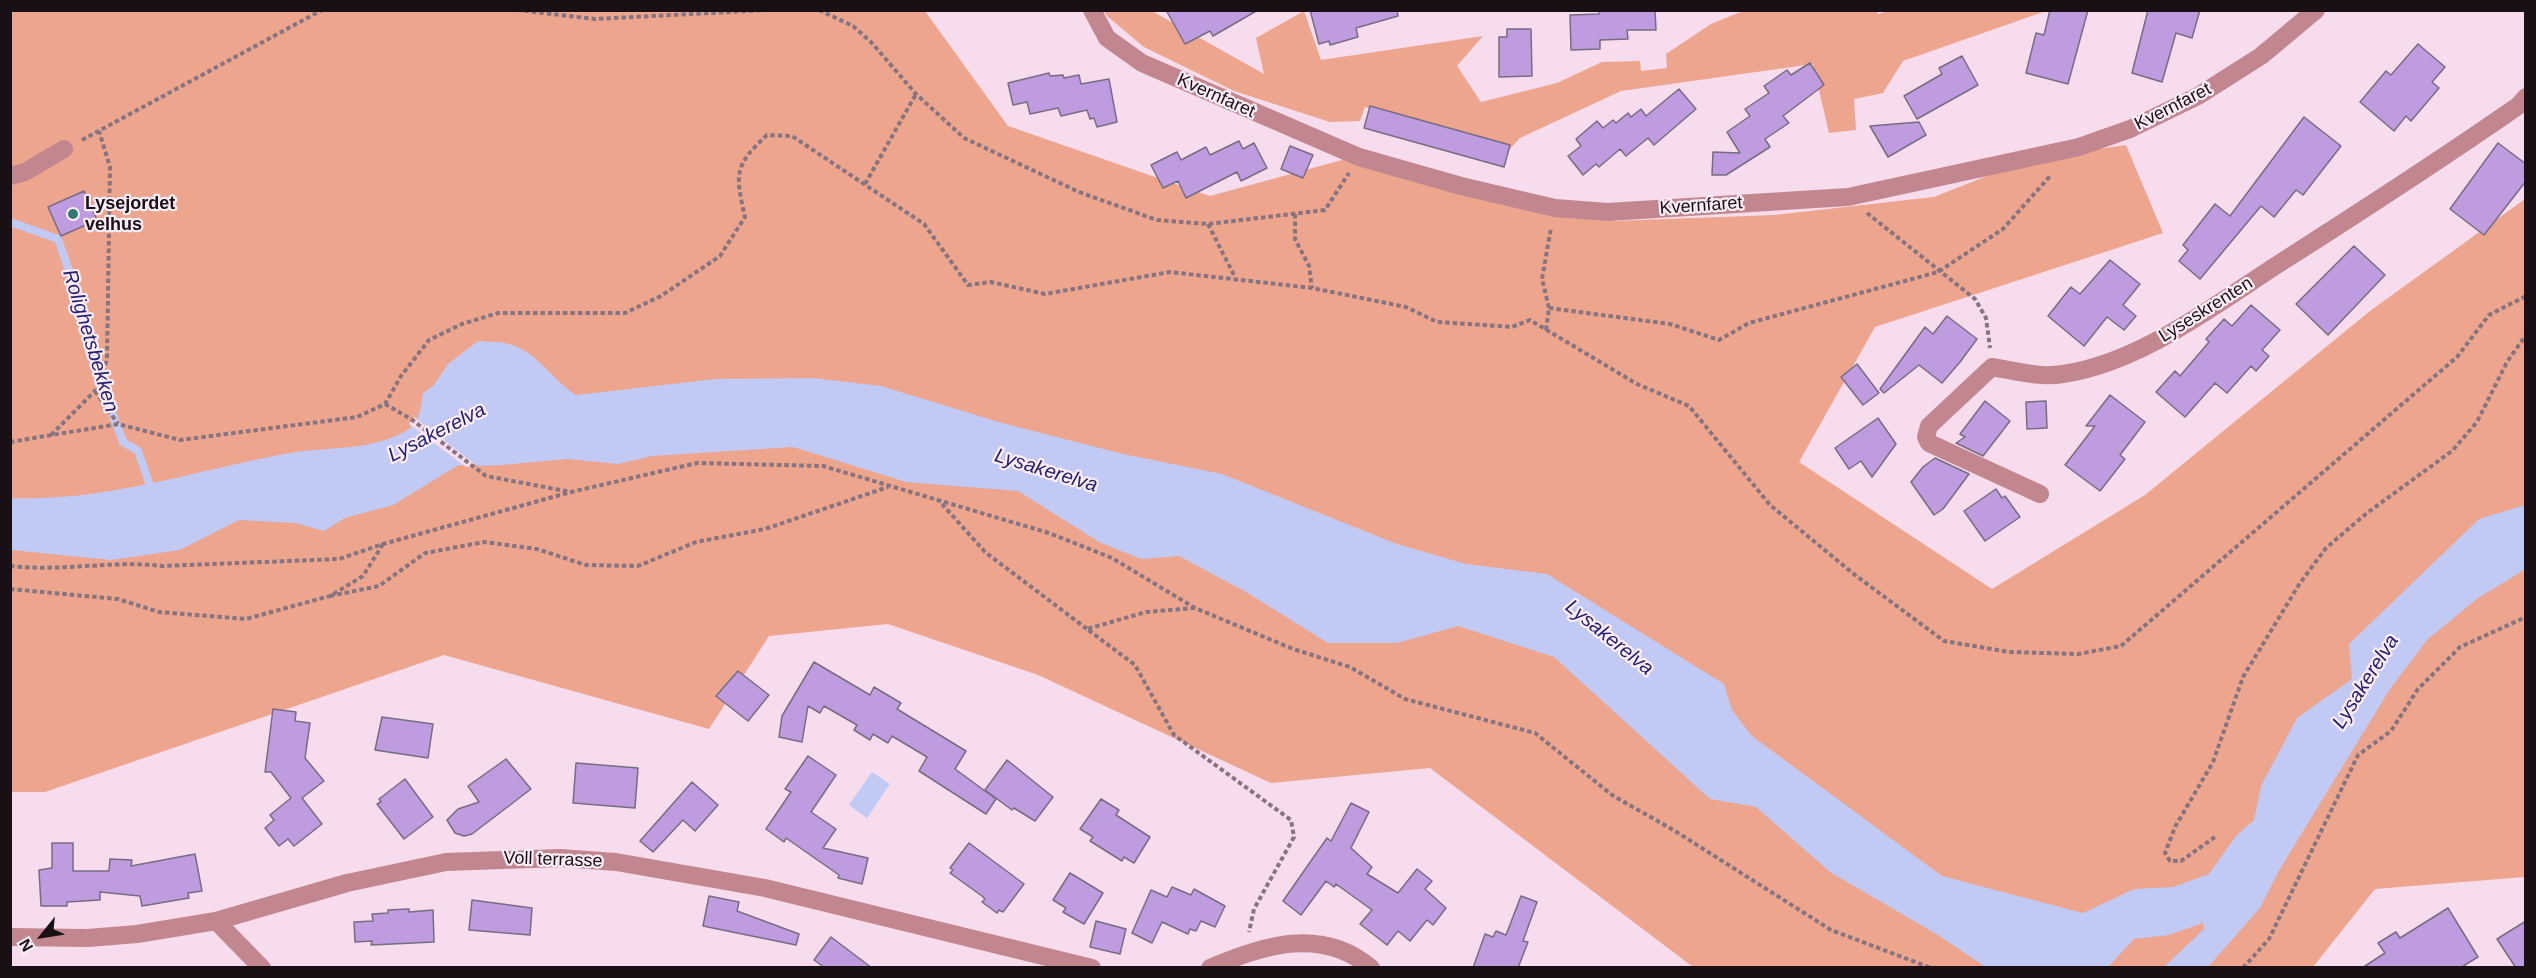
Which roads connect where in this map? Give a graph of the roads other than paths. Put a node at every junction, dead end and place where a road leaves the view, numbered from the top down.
1 (1092, 10) edge
2 (2316, 10) edge
3 (2526, 97) edge
4 (64, 149) road end
5 (10, 176) edge
6 (2040, 494) dead end
7 (216, 921) junction
8 (10, 937) edge
9 (262, 968) edge
10 (1092, 968) edge
11 (1210, 968) edge
12 (1371, 968) edge

1 - 2 street, Kvernfaret
3 - 6 street, Lyseskrenten
4 - 5 street
7 - 8 street, Voll terrasse
7 - 9 street
7 - 10 street, Voll terrasse
11 - 12 street

